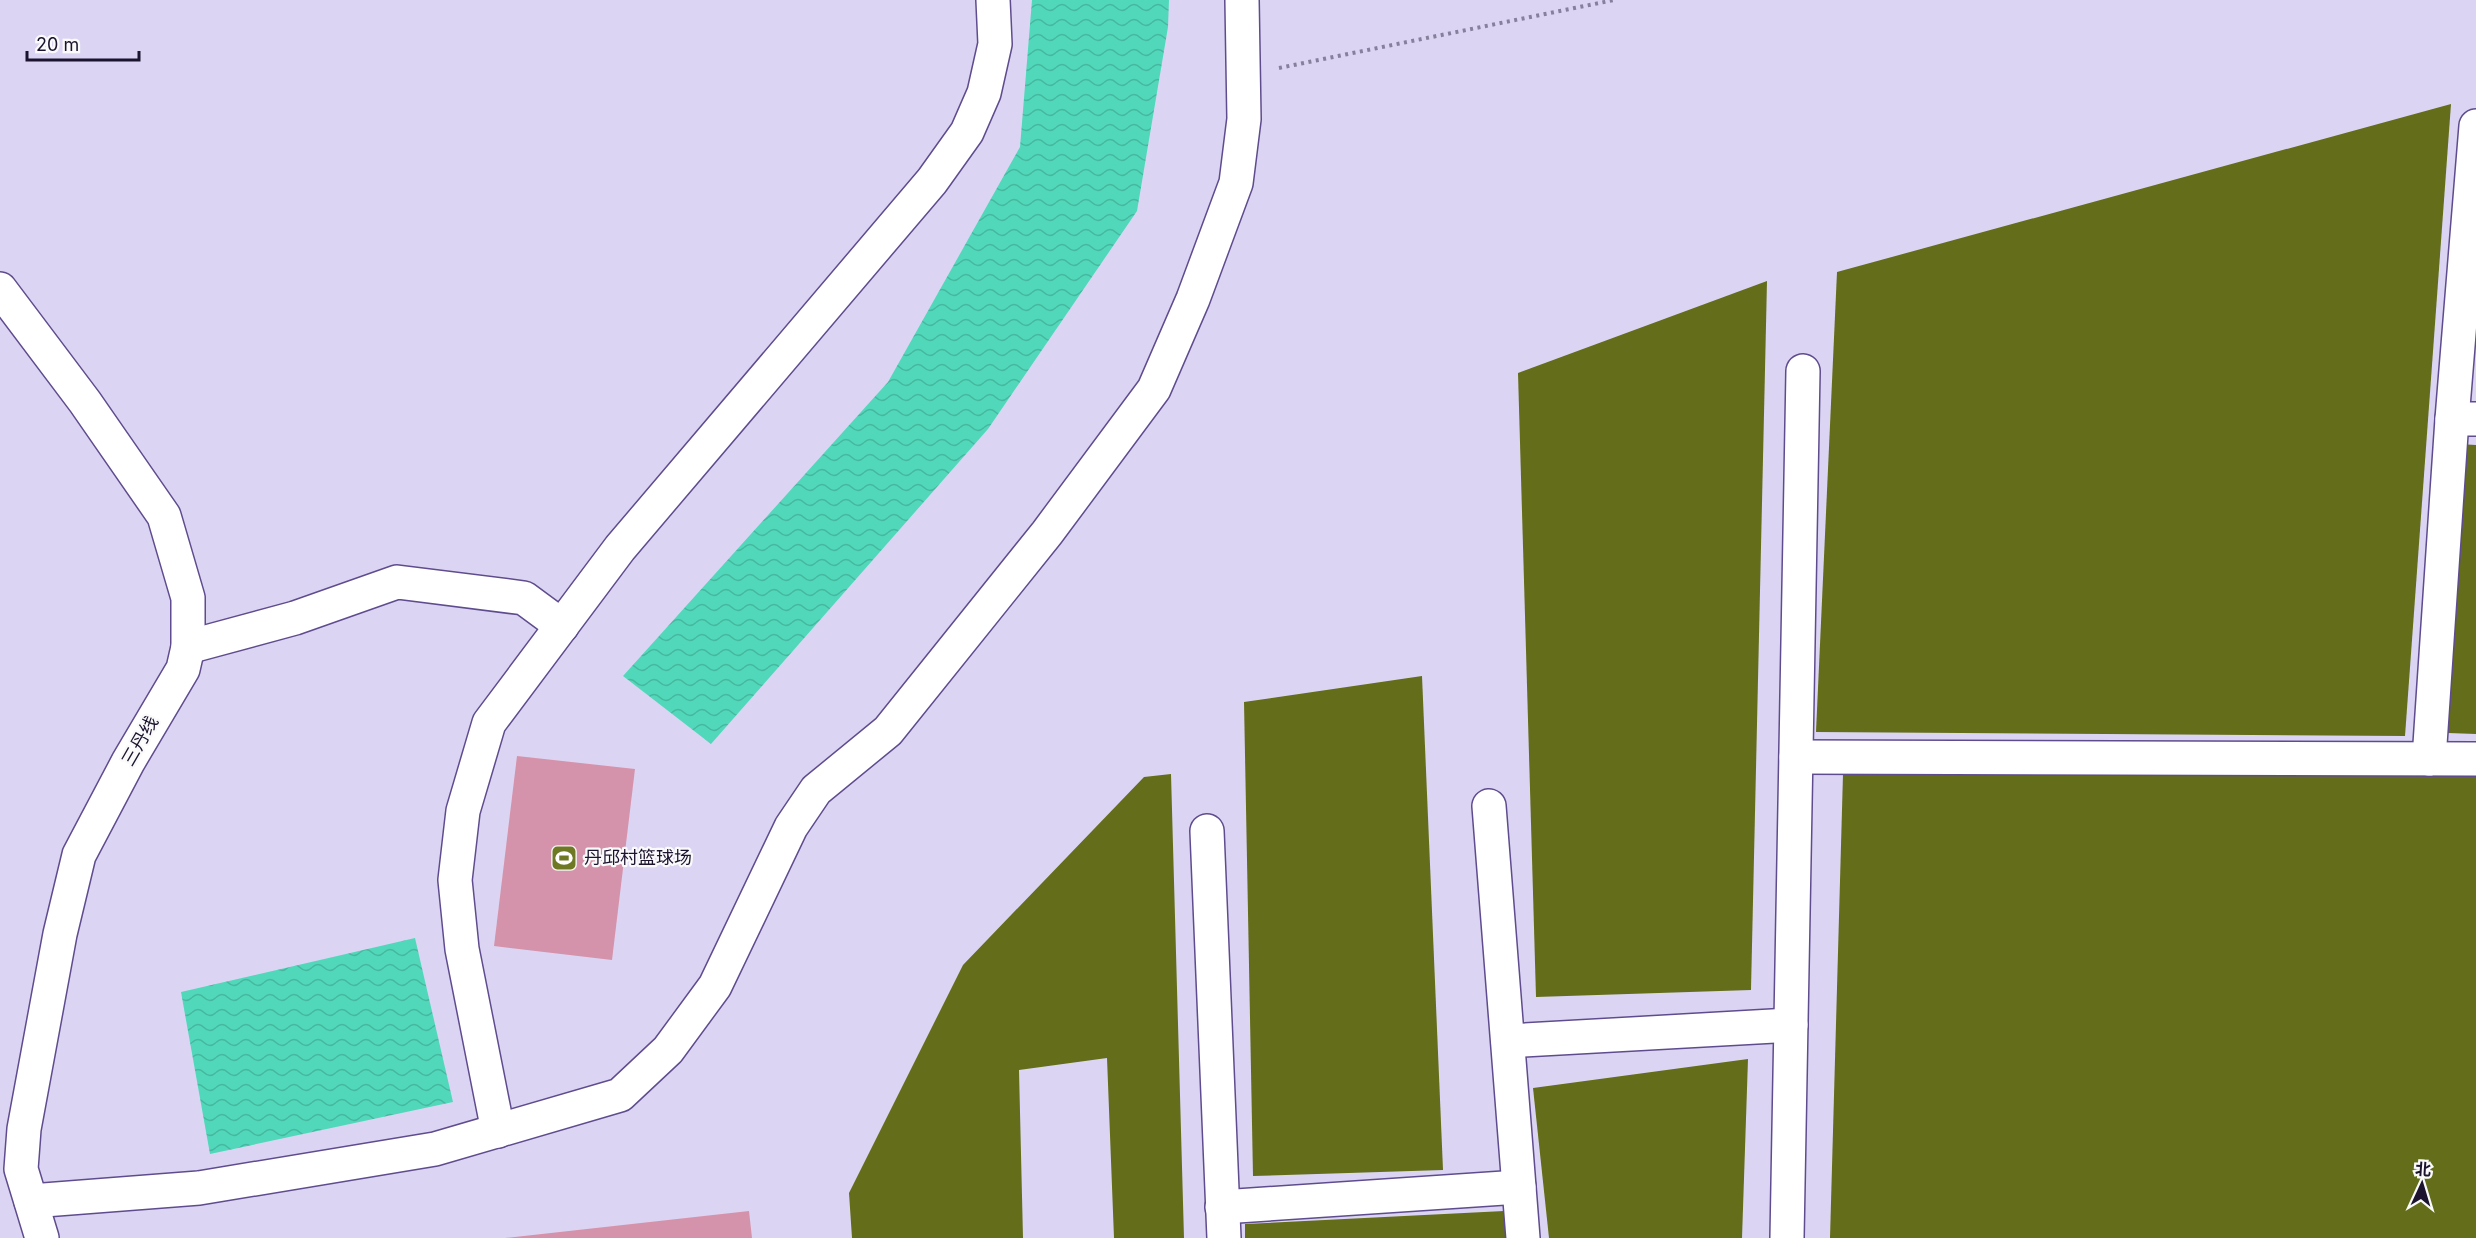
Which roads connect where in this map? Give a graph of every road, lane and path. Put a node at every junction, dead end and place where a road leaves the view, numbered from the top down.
1 (993, 0) edge
2 (1242, 0) edge
3 (1614, 0) edge
4 (1243, 76) junction
5 (2476, 126) edge
6 (0, 289) edge
7 (1803, 371) dead end
8 (2464, 419) edge
9 (562, 626) junction
10 (188, 647) junction
11 (1796, 757) junction
12 (2429, 759) junction
13 (2476, 759) edge
14 (1489, 806) dead end
15 (1207, 831) dead end
16 (1791, 1025) junction
17 (1508, 1041) junction
18 (12, 1128) edge
19 (498, 1131) junction
20 (1520, 1187) junction
21 (31, 1201) junction
22 (1223, 1222) edge
23 (42, 1238) edge
24 (1523, 1238) edge
25 (1787, 1238) edge

1 - 9 street
2 - 4 street
3 - 4 path
4 - 19 street
5 - 8 street
6 - 10 street, 三丹线
7 - 11 street
8 - 12 street
9 - 10 street
9 - 19 street
10 - 18 street, 三丹线
11 - 12 street
11 - 16 street
12 - 13 street
14 - 17 street
15 - 22 street
16 - 17 street
16 - 25 street
17 - 20 street
18 - 21 street, 三丹线
19 - 21 street
20 - 22 street
20 - 24 street
21 - 23 street, 三丹线

